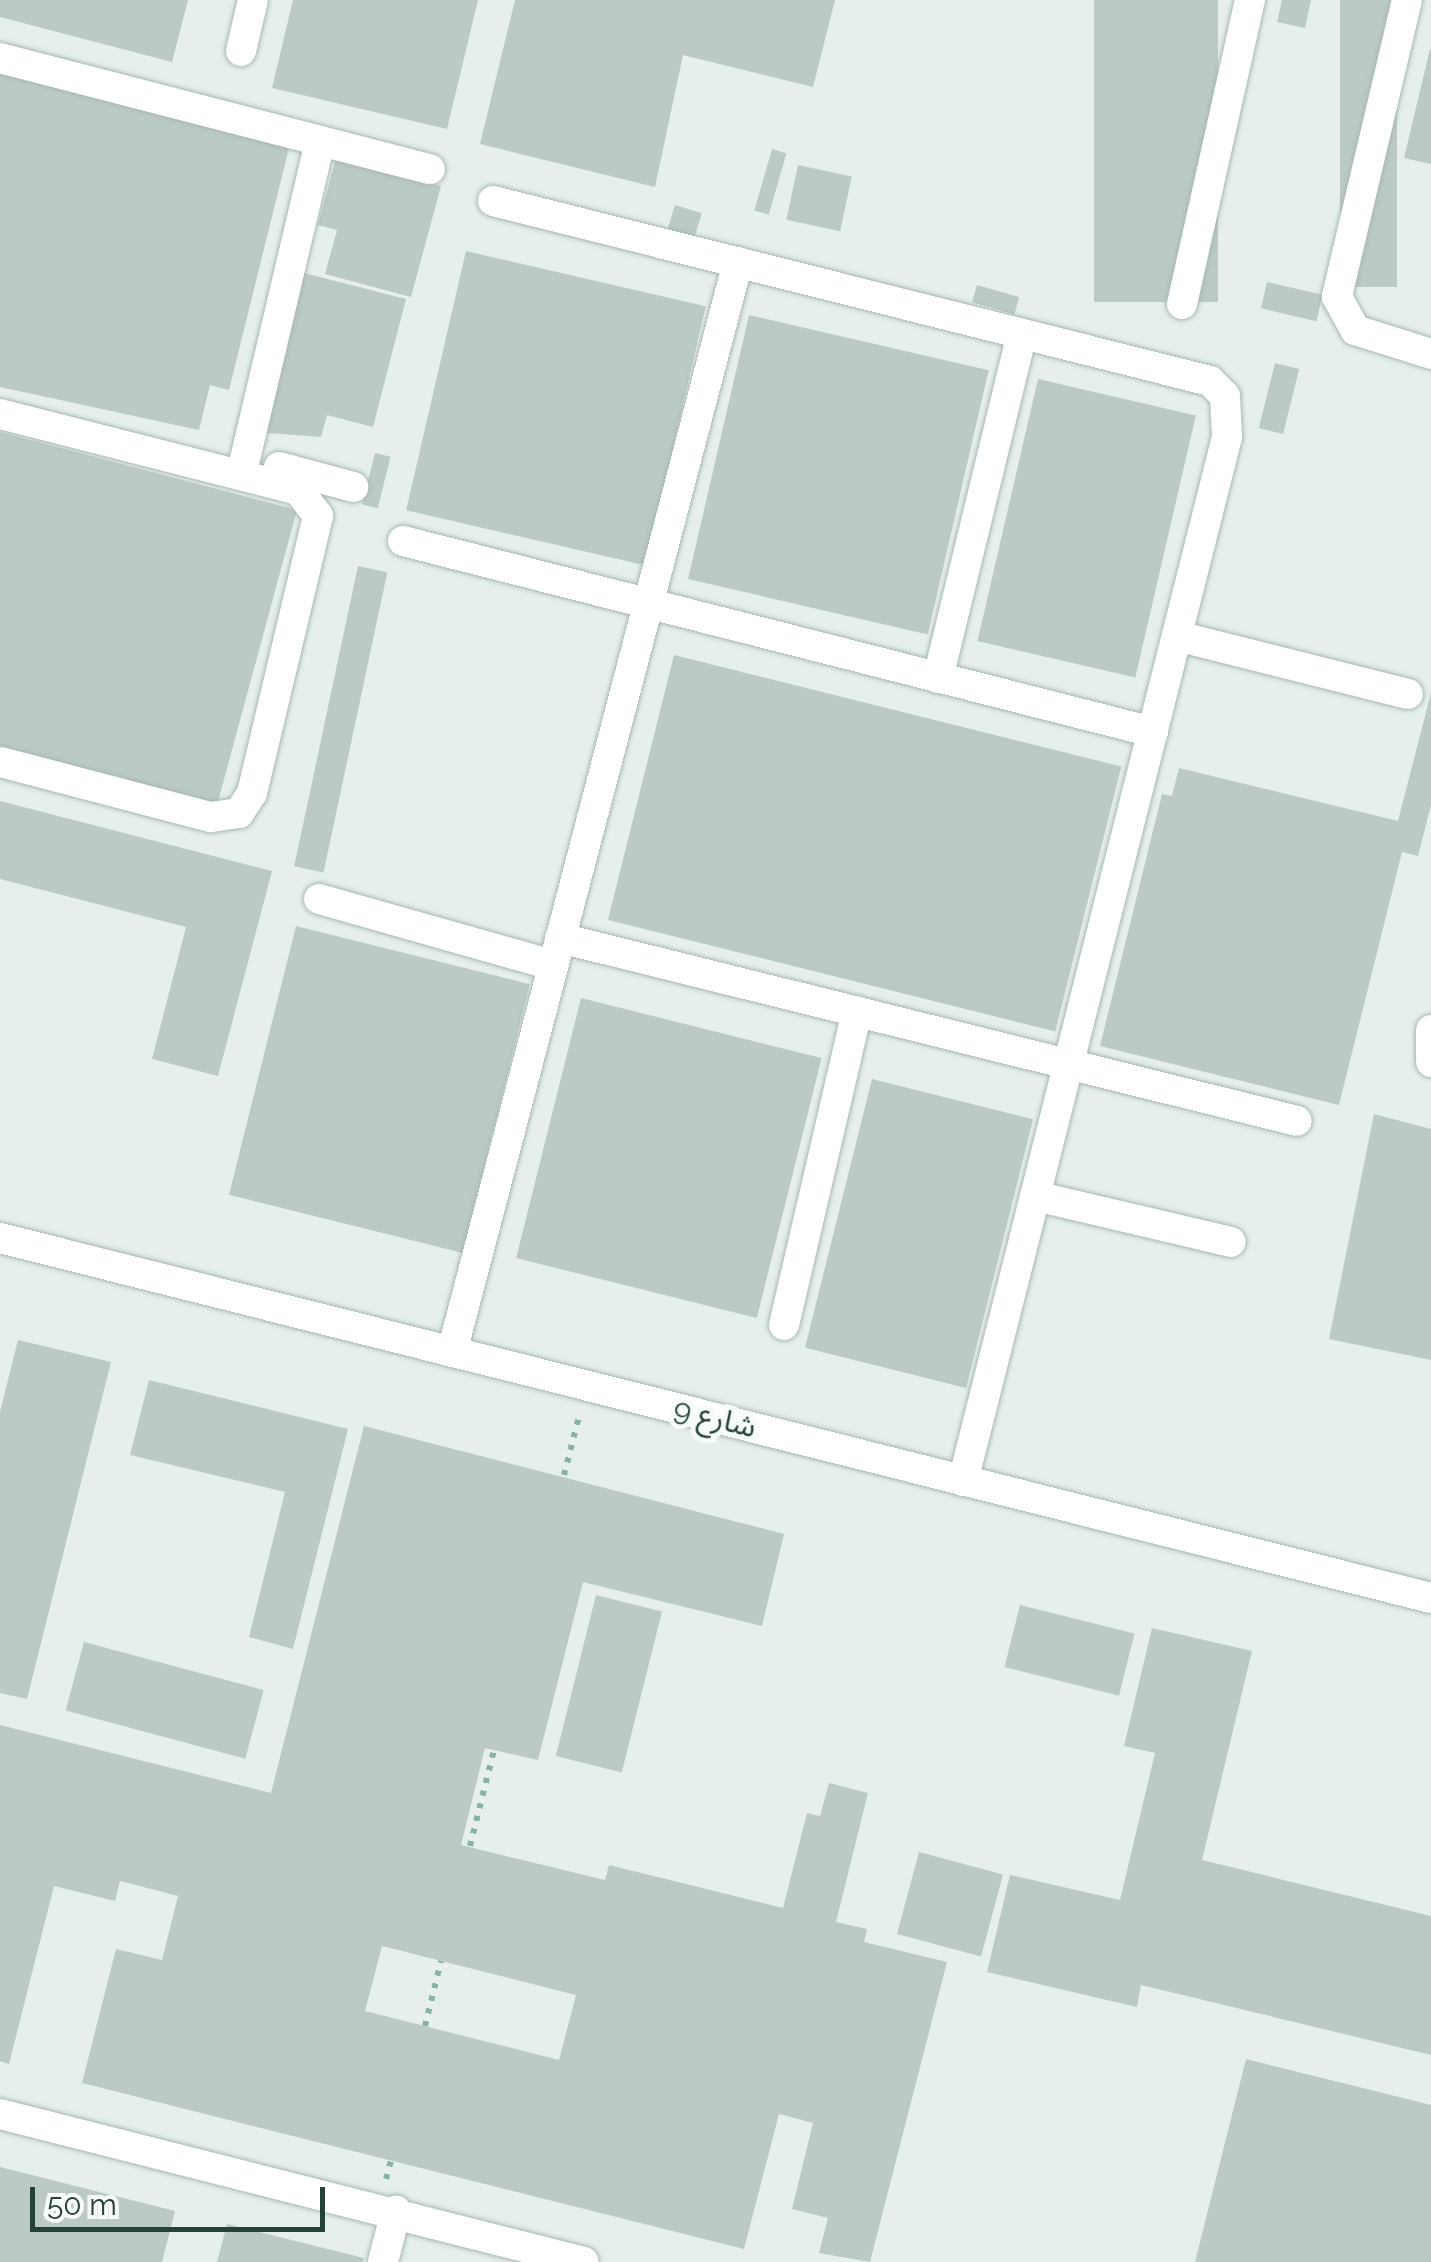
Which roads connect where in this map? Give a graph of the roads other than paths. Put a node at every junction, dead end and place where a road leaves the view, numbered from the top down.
1 (253, 0) edge
2 (1250, 0) edge
3 (1407, 0) edge
4 (241, 51) dead end
5 (0, 58) edge
6 (320, 141) junction
7 (430, 169) dead end
8 (493, 201) dead end
9 (738, 262) junction
10 (1182, 304) dead end
11 (1022, 334) junction
12 (1431, 354) edge
13 (0, 395) edge
14 (0, 414) edge
15 (245, 459) junction
16 (353, 487) dead end
17 (403, 541) dead end
18 (648, 604) junction
19 (1177, 636) junction
20 (938, 678) junction
21 (1408, 694) dead end
22 (1153, 732) junction
23 (0, 762) edge
24 (319, 899) dead end
25 (557, 951) junction
26 (856, 1011) junction
27 (1431, 1030) edge
28 (1431, 1062) edge
29 (1068, 1064) junction
30 (1297, 1121) dead end
31 (1035, 1196) junction
32 (0, 1238) edge
33 (1231, 1242) dead end
34 (784, 1325) dead end
35 (452, 1352) junction
36 (963, 1481) junction
37 (1431, 1598) edge
38 (0, 2114) edge
39 (396, 2211) junction
40 (383, 2262) edge
41 (582, 2262) edge

1 - 4 street
2 - 10 street
3 - 12 street
5 - 6 street
6 - 7 street
6 - 15 street
8 - 9 street
9 - 11 street
9 - 18 street
11 - 19 street
11 - 20 street
13 - 15 street
14 - 23 street
15 - 16 street
17 - 18 street
18 - 20 street
18 - 25 street
19 - 21 street
19 - 22 street
20 - 22 street
22 - 29 street
24 - 25 street
25 - 26 street
25 - 35 street
26 - 29 street
26 - 34 street
27 - 28 street
29 - 30 street
29 - 31 street
31 - 33 street
31 - 36 street
32 - 35 street, شارع 9
35 - 36 street, شارع 9
36 - 37 street, شارع 9
38 - 39 street
39 - 40 street
39 - 41 street

